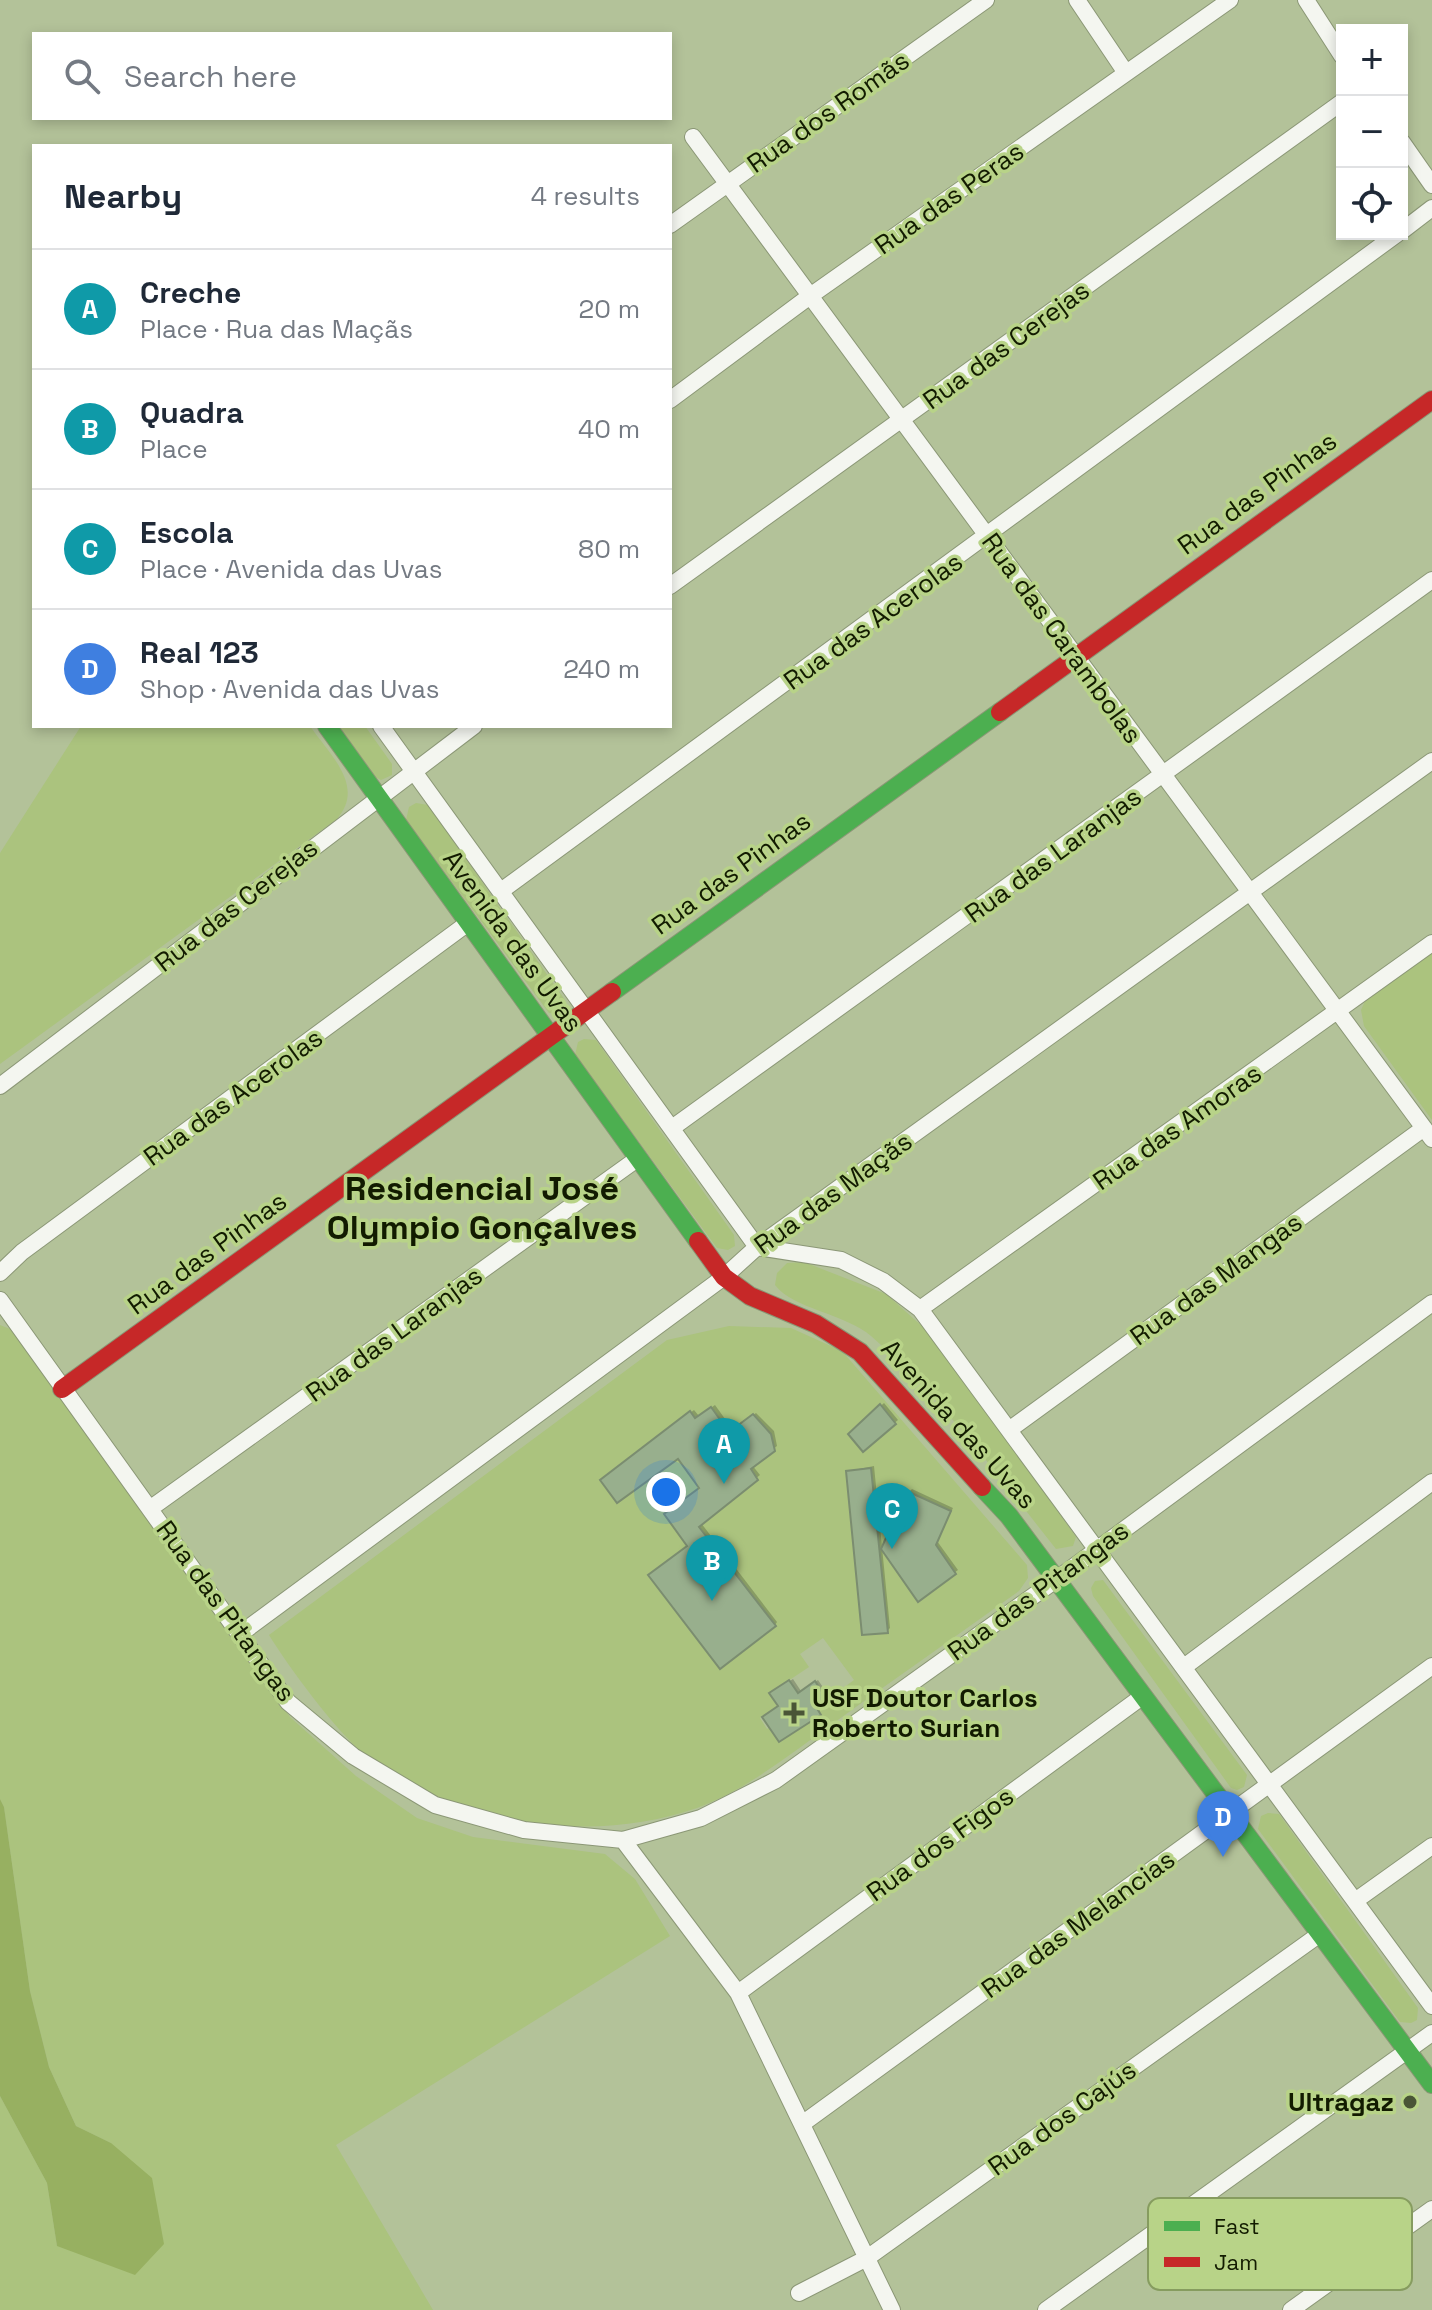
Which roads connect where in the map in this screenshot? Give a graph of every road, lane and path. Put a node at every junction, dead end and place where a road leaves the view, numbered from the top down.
1 (986, 0) edge
2 (1077, 0) edge
3 (1230, 0) edge
4 (1306, 0) edge
5 (1336, 47) edge
6 (1126, 73) junction
7 (1336, 106) edge
8 (693, 137) dead end
9 (1408, 151) edge
10 (727, 184) junction
11 (1432, 185) edge
12 (1432, 208) edge
13 (672, 224) edge
14 (1408, 226) edge
15 (1389, 240) edge
16 (810, 296) junction
17 (672, 399) edge
18 (1432, 400) edge
19 (902, 420) junction
20 (988, 537) junction
21 (1432, 580) edge
22 (672, 585) edge
23 (1075, 655) junction
24 (328, 728) edge
25 (382, 728) edge
26 (471, 728) edge
27 (1432, 761) edge
28 (413, 770) junction
29 (1164, 775) junction
30 (377, 796) junction
31 (501, 891) junction
32 (1250, 893) junction
33 (468, 923) junction
34 (1432, 943) edge
35 (587, 1010) junction
36 (1338, 1012) junction
37 (551, 1038) junction
38 (0, 1086) edge
39 (672, 1128) junction
40 (1428, 1134) edge
41 (637, 1159) junction
42 (757, 1247) junction
43 (0, 1273) edge
44 (724, 1277) junction
45 (0, 1300) edge
46 (1432, 1303) edge
47 (920, 1309) junction
48 (62, 1389) junction
49 (1009, 1430) junction
50 (1432, 1482) edge
51 (151, 1508) junction
52 (1096, 1548) junction
53 (1057, 1579) junction
54 (240, 1634) junction
55 (1432, 1666) edge
56 (1184, 1667) junction
57 (1143, 1696) junction
58 (1269, 1784) junction
59 (1230, 1813) junction
60 (623, 1840) junction
61 (1432, 1846) edge
62 (1355, 1901) junction
63 (1320, 1934) junction
64 (738, 1993) junction
65 (1432, 2006) edge
66 (1432, 2033) edge
67 (1407, 2051) junction
68 (1432, 2084) edge
69 (802, 2124) junction
70 (1202, 2198) edge
71 (1432, 2209) edge
72 (1412, 2223) edge
73 (1148, 2237) edge
74 (867, 2258) junction
75 (1319, 2290) edge
76 (799, 2293) dead end
77 (892, 2310) edge
78 (1046, 2310) edge
79 (1291, 2310) edge

1 - 10 street, Rua dos Romãs
2 - 6 street
3 - 6 street, Rua das Peras
4 - 5 street
6 - 16 street, Rua das Peras
7 - 19 street, Rua das Cerejas
8 - 10 street, Rua das Carambolas
9 - 11 street
10 - 13 street, Rua dos Romãs
10 - 16 street, Rua das Carambolas
12 - 14 street, Rua das Acerolas
15 - 20 street, Rua das Acerolas
16 - 17 street, Rua das Peras
16 - 19 street, Rua das Carambolas
18 - 23 street, Rua das Pinhas
19 - 20 street, Rua das Carambolas
19 - 22 street, Rua das Cerejas
20 - 23 street, Rua das Carambolas
20 - 31 street, Rua das Acerolas
21 - 29 street, Rua das Laranjas
23 - 29 street, Rua das Carambolas
23 - 35 street, Rua das Pinhas
24 - 30 street, Avenida das Uvas
25 - 28 street, Avenida das Uvas
26 - 28 street, Rua das Cerejas
27 - 32 street, Rua das Maçãs
28 - 30 street, Rua das Cerejas
28 - 31 street, Avenida das Uvas
29 - 32 street, Rua das Carambolas
29 - 39 street, Rua das Laranjas
30 - 33 street, Avenida das Uvas
30 - 38 street, Rua das Cerejas
31 - 35 street, Avenida das Uvas
32 - 36 street, Rua das Carambolas
32 - 42 street, Rua das Maçãs
33 - 37 street, Avenida das Uvas
33 - 43 street, Rua das Acerolas
34 - 36 street, Rua das Amoras
35 - 37 street, Rua das Pinhas
35 - 39 street, Avenida das Uvas
36 - 40 street, Rua das Carambolas
36 - 47 street, Rua das Amoras
37 - 41 street, Avenida das Uvas
37 - 48 street, Rua das Pinhas
39 - 42 street, Avenida das Uvas
40 - 49 street, Rua das Mangas
41 - 44 street, Avenida das Uvas
41 - 51 street, Rua das Laranjas
42 - 44 street, Rua das Maçãs
42 - 47 street, Avenida das Uvas
44 - 53 street, Avenida das Uvas
44 - 54 street, Rua das Maçãs
45 - 48 street, Rua das Pitangas
46 - 52 street, Rua das Pitangas
47 - 49 street, Avenida das Uvas
48 - 51 street, Rua das Pitangas
49 - 52 street, Avenida das Uvas
50 - 56 street
51 - 54 street, Rua das Pitangas
52 - 53 street, Rua das Pitangas
52 - 56 street, Avenida das Uvas
53 - 57 street, Avenida das Uvas
53 - 60 street, Rua das Pitangas
54 - 60 street, Rua das Pitangas
55 - 58 street, Rua das Melancias
56 - 58 street, Avenida das Uvas
57 - 59 street, Avenida das Uvas
57 - 64 street, Rua dos Figos
58 - 59 street, Rua das Melancias
58 - 62 street, Avenida das Uvas
59 - 63 street, Avenida das Uvas
59 - 69 street, Rua das Melancias
60 - 64 street
61 - 62 street
62 - 65 street, Avenida das Uvas
63 - 67 street, Avenida das Uvas
63 - 74 street, Rua dos Cajús
64 - 69 street
66 - 67 street
67 - 68 street, Avenida das Uvas
67 - 70 street
69 - 74 street
71 - 72 street
73 - 78 street
74 - 76 street, Rua dos Cajús
74 - 77 street
75 - 79 street

